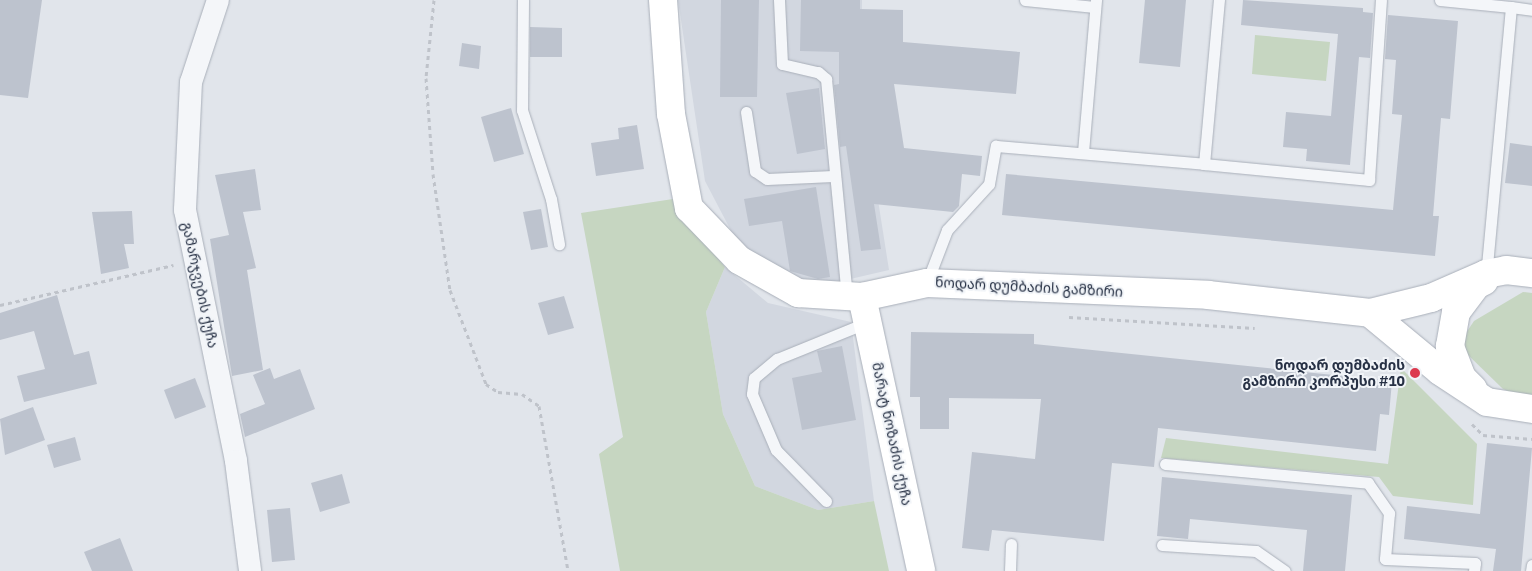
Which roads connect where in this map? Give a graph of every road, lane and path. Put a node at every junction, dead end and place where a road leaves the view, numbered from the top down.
1 (218, 0) edge
2 (434, 0) edge
3 (522, 0) edge
4 (663, 0) edge
5 (779, 0) edge
6 (1025, 0) edge
7 (1219, 0) edge
8 (1381, 0) edge
9 (1440, 0) edge
10 (1096, 3) edge
11 (1511, 7) junction
12 (1532, 10) edge
13 (746, 112) dead end
14 (1082, 152) junction
15 (1204, 164) junction
16 (833, 176) junction
17 (559, 244) dead end
18 (195, 260) junction
19 (1508, 272) edge
20 (927, 283) junction
21 (0, 305) edge
22 (859, 305) junction
23 (1370, 313) junction
24 (1066, 317) dead end
25 (1266, 329) dead end
26 (1487, 402) junction
27 (1532, 409) edge
28 (1468, 421) dead end
29 (1532, 439) edge
30 (1165, 464) dead end
31 (826, 502) dead end
32 (1011, 544) dead end
33 (1162, 545) dead end
34 (1385, 565) edge
35 (1532, 565) edge
36 (250, 571) edge
37 (568, 571) edge
38 (921, 571) edge
39 (1010, 571) edge
40 (1284, 571) edge
41 (1474, 571) edge
42 (1531, 571) edge

1 - 18 street, გამარჯვების ქუჩა
2 - 37 path
3 - 17 lane
4 - 22 street, ნოდარ დუმბაძის გამზირი
5 - 16 lane
6 - 10 lane
7 - 15 lane
8 - 15 lane
9 - 11 lane
10 - 14 lane
11 - 12 lane
11 - 19 lane
13 - 16 lane
14 - 15 lane
14 - 20 lane
16 - 22 lane
18 - 21 path
18 - 36 street, გამარჯვების ქუჩა
19 - 23 street, ნოდარ დუმბაძის გამზირი
19 - 26 street
20 - 22 street, ნოდარ დუმბაძის გამზირი
20 - 23 street, ნოდარ დუმბაძის გამზირი
22 - 31 lane
22 - 38 street, მარატ ნოზაძის ქუჩა
23 - 26 street
24 - 25 path
26 - 27 street
28 - 29 path
30 - 34 lane
32 - 39 lane
33 - 40 lane
34 - 41 lane
35 - 42 lane

